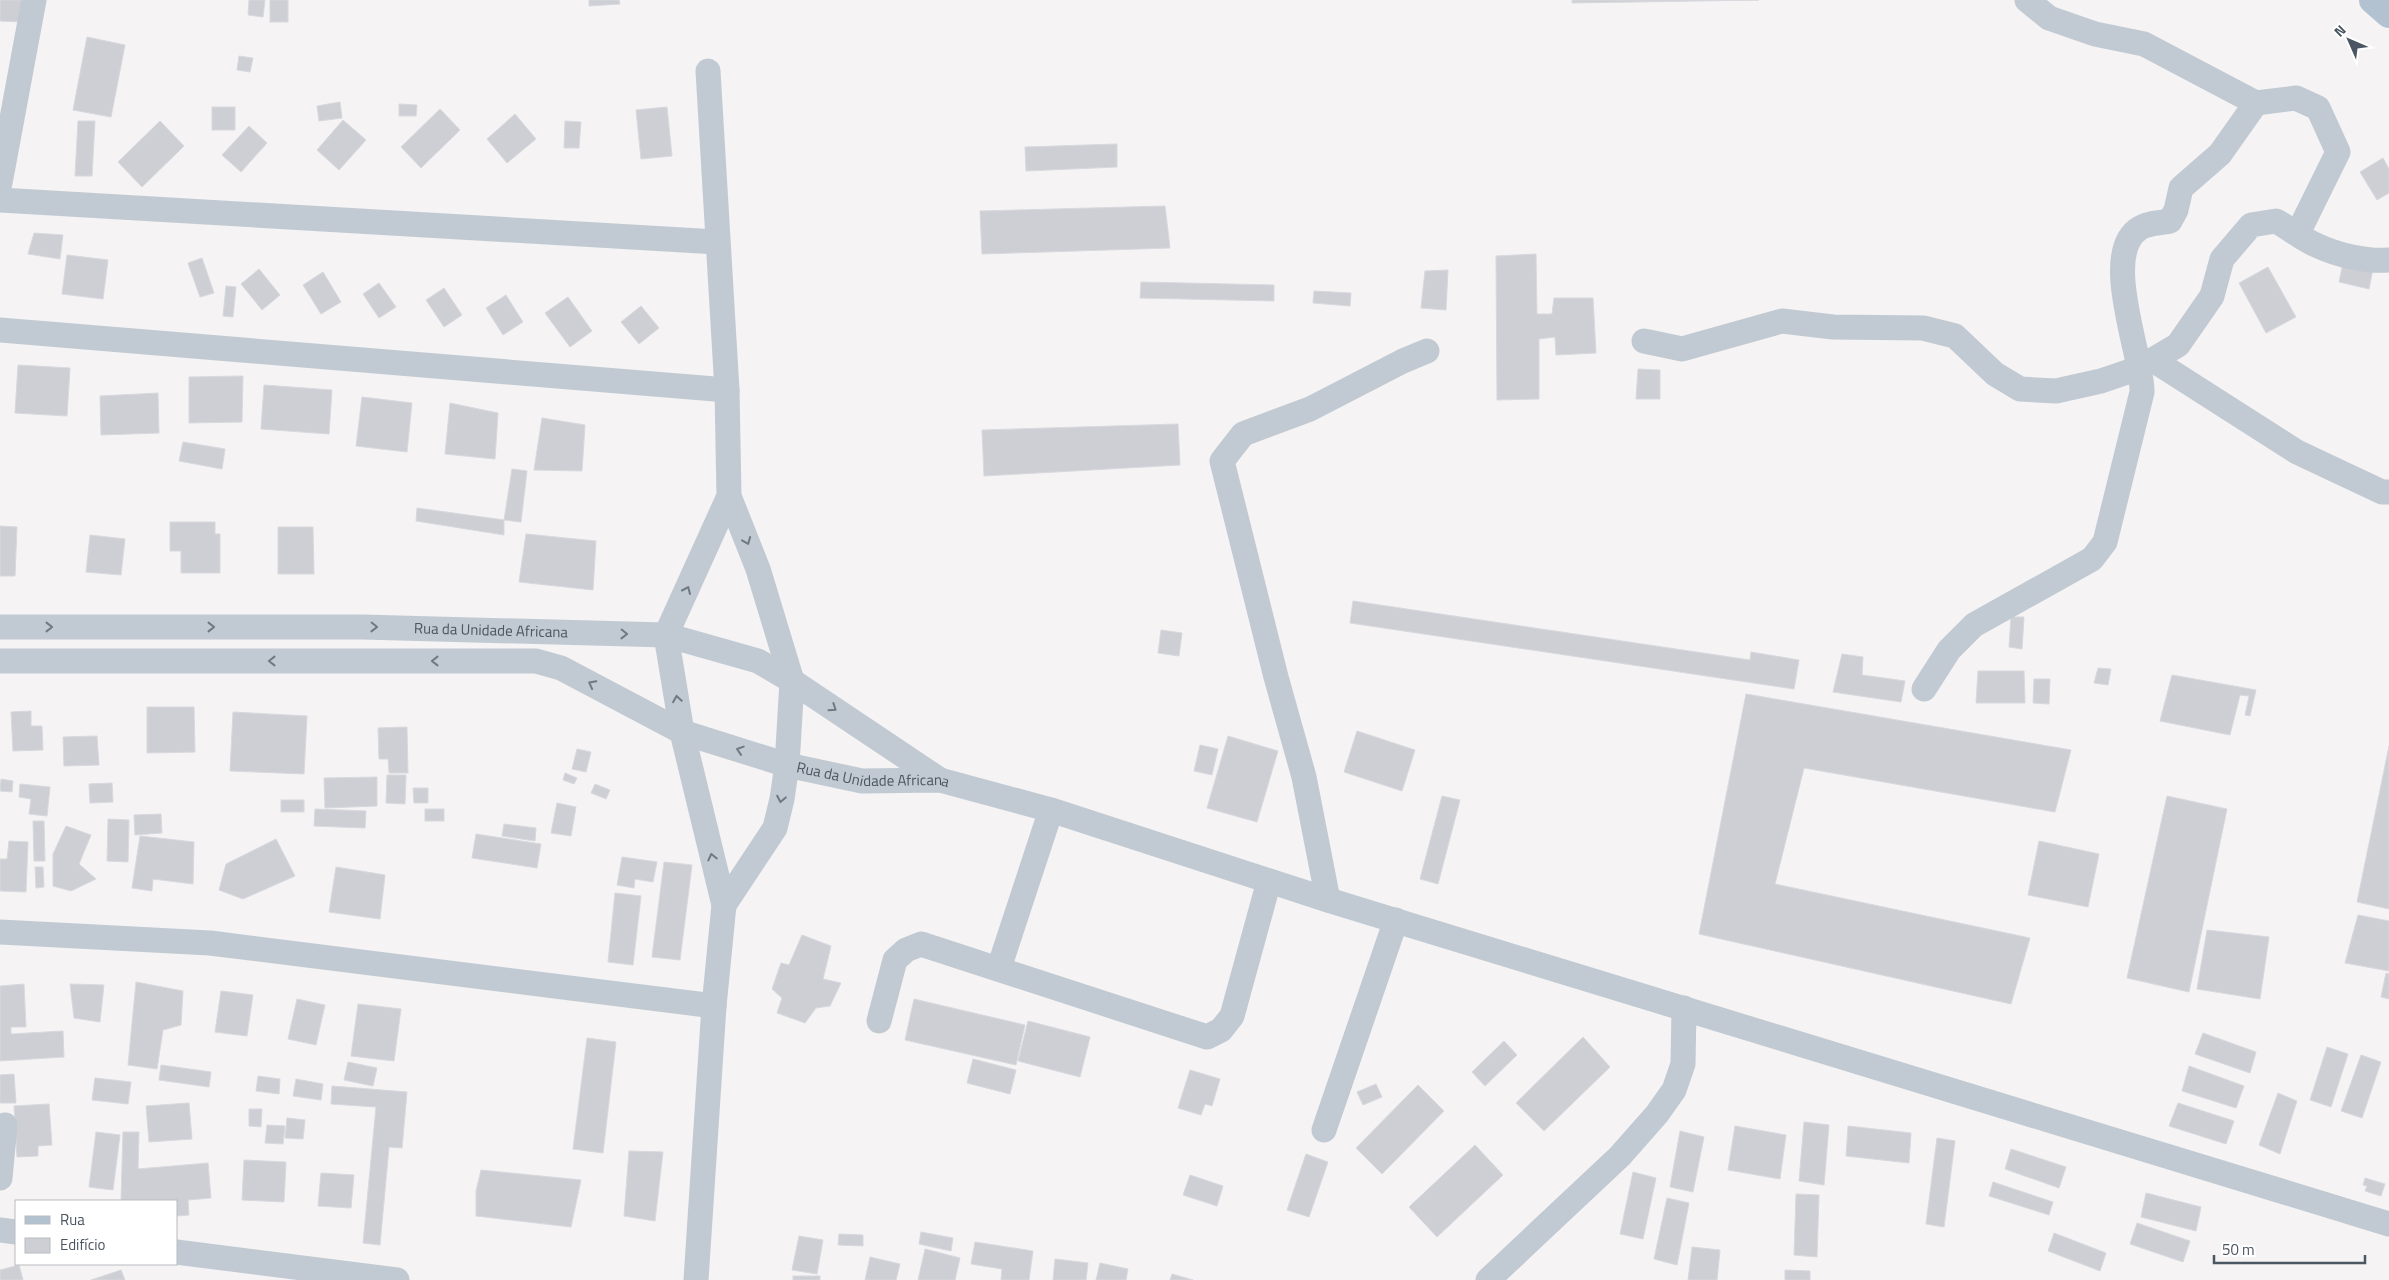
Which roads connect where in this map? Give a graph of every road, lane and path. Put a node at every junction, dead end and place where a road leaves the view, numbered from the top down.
1 (34, 0) edge
2 (2027, 0) edge
3 (2372, 0) edge
4 (2389, 14) edge
5 (708, 71) dead end
6 (2256, 103) junction
7 (0, 183) edge
8 (0, 200) edge
9 (2298, 233) junction
10 (717, 242) junction
11 (2389, 260) edge
12 (0, 330) edge
13 (1644, 341) dead end
14 (1427, 351) dead end
15 (2146, 364) junction
16 (727, 390) junction
17 (2389, 492) edge
18 (729, 496) junction
19 (0, 627) edge
20 (666, 635) junction
21 (0, 661) edge
22 (792, 681) junction
23 (1924, 689) dead end
24 (682, 732) junction
25 (787, 765) junction
26 (940, 780) junction
27 (1050, 810) junction
28 (1269, 881) junction
29 (1328, 900) junction
30 (724, 905) junction
31 (1396, 920) junction
32 (0, 932) edge
33 (999, 968) junction
34 (714, 1006) junction
35 (1684, 1008) junction
36 (879, 1021) dead end
37 (5, 1125) dead end
38 (1324, 1130) dead end
39 (0, 1178) edge
40 (2389, 1224) edge
41 (0, 1230) edge
42 (15, 1232) edge
43 (178, 1252) edge
44 (366, 1278) edge
45 (398, 1280) edge
46 (696, 1280) edge
47 (1488, 1280) edge

1 - 7 street
2 - 6 street
3 - 4 main road
5 - 10 street
6 - 9 street
6 - 15 street
8 - 10 street
9 - 11 street
9 - 15 street
10 - 16 street
12 - 16 street
13 - 15 street
14 - 29 street
15 - 17 street
15 - 23 street
16 - 18 street
20 -> 18 street
18 -> 22 street
19 -> 20 street, Rua da Unidade Africana
20 - 22 street, Rua da Unidade Africana
24 -> 20 street
24 -> 21 street, Rua da Unidade Africana
22 - 25 street
22 -> 26 street, Rua da Unidade Africana
25 -> 24 street, Rua da Unidade Africana
30 -> 24 street
25 - 26 street, Rua da Unidade Africana
25 -> 30 street
26 - 27 street
27 - 28 street
27 - 33 street
28 - 29 street
28 - 33 street
29 - 31 street
30 - 34 street
31 - 35 street
31 - 38 street
32 - 34 street
33 - 36 street
34 - 46 street
35 - 40 street
35 - 47 street
37 - 39 street
41 - 42 street
43 - 44 street
44 - 45 street

